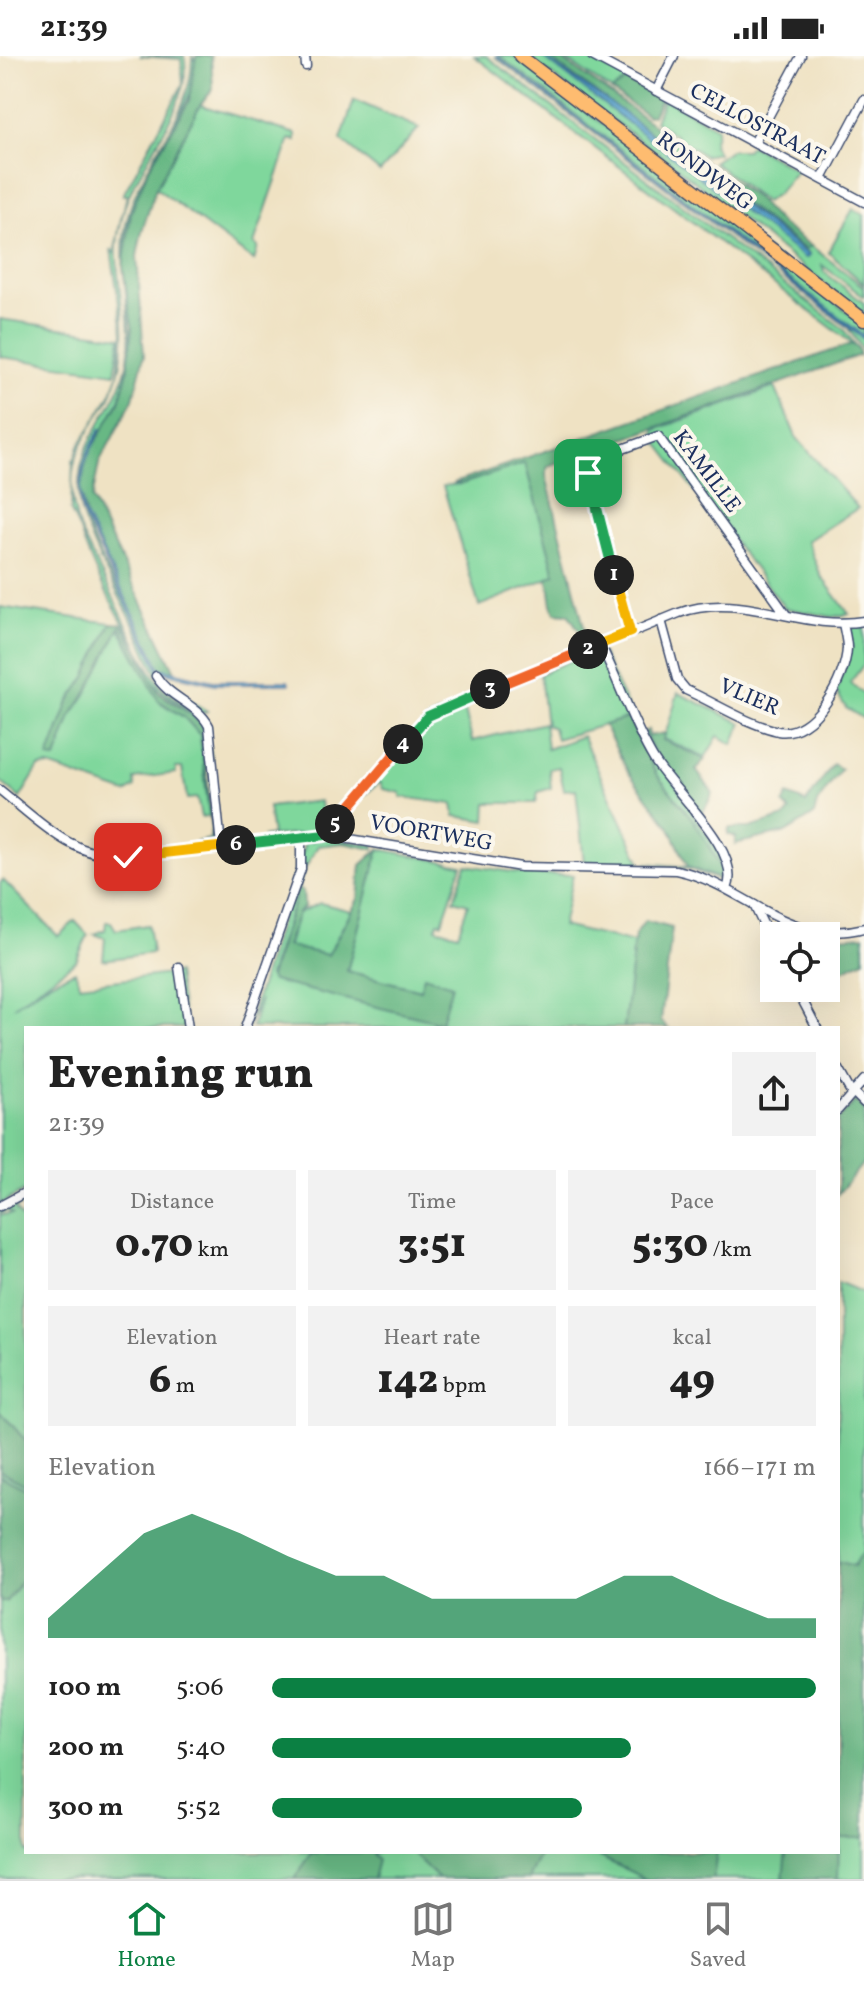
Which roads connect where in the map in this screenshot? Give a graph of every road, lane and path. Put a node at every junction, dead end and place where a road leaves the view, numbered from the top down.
1 (520, 56) edge
2 (592, 56) edge
3 (674, 56) edge
4 (801, 56) edge
5 (656, 91) junction
6 (864, 100) edge
7 (754, 143) junction
8 (822, 179) junction
9 (864, 202) edge
10 (864, 320) edge
11 (785, 613) junction
12 (661, 620) junction
13 (864, 621) edge
14 (843, 623) junction
15 (630, 632) junction
16 (600, 644) junction
17 (156, 676) dead end
18 (0, 790) edge
19 (325, 835) junction
20 (301, 837) junction
21 (221, 846) junction
22 (727, 889) junction
23 (754, 905) junction
24 (762, 922) edge
25 (864, 928) edge
26 (179, 967) dead end
27 (803, 1002) edge
28 (188, 1026) edge
29 (246, 1026) edge
30 (816, 1026) edge
31 (840, 1072) edge
32 (864, 1080) edge
33 (853, 1093) junction
34 (864, 1103) edge
35 (840, 1108) edge
36 (24, 1193) edge
37 (0, 1206) edge

1 - 10 main road, RONDWEG
2 - 5 street, CELLOSTRAAT
3 - 5 street
4 - 7 street
5 - 7 street, CELLOSTRAAT
6 - 8 street
7 - 8 street, CELLOSTRAAT
8 - 9 street, CELLOSTRAAT
11 - 12 street
11 - 14 street
11 - 15 street, KAMILLE
12 - 14 street, VLIER
12 - 15 street
13 - 14 street
15 - 16 street
16 - 19 street
16 - 22 street
17 - 21 street
18 - 21 street, VOORTWEG
19 - 20 street, VOORTWEG
19 - 22 street, VOORTWEG
20 - 21 street, VOORTWEG
20 - 29 street
22 - 23 street, VOORTWEG
23 - 24 street
23 - 25 street, VOORTWEG
26 - 28 street
27 - 30 street
31 - 33 street
32 - 33 street
33 - 34 street
33 - 35 street
36 - 37 street

